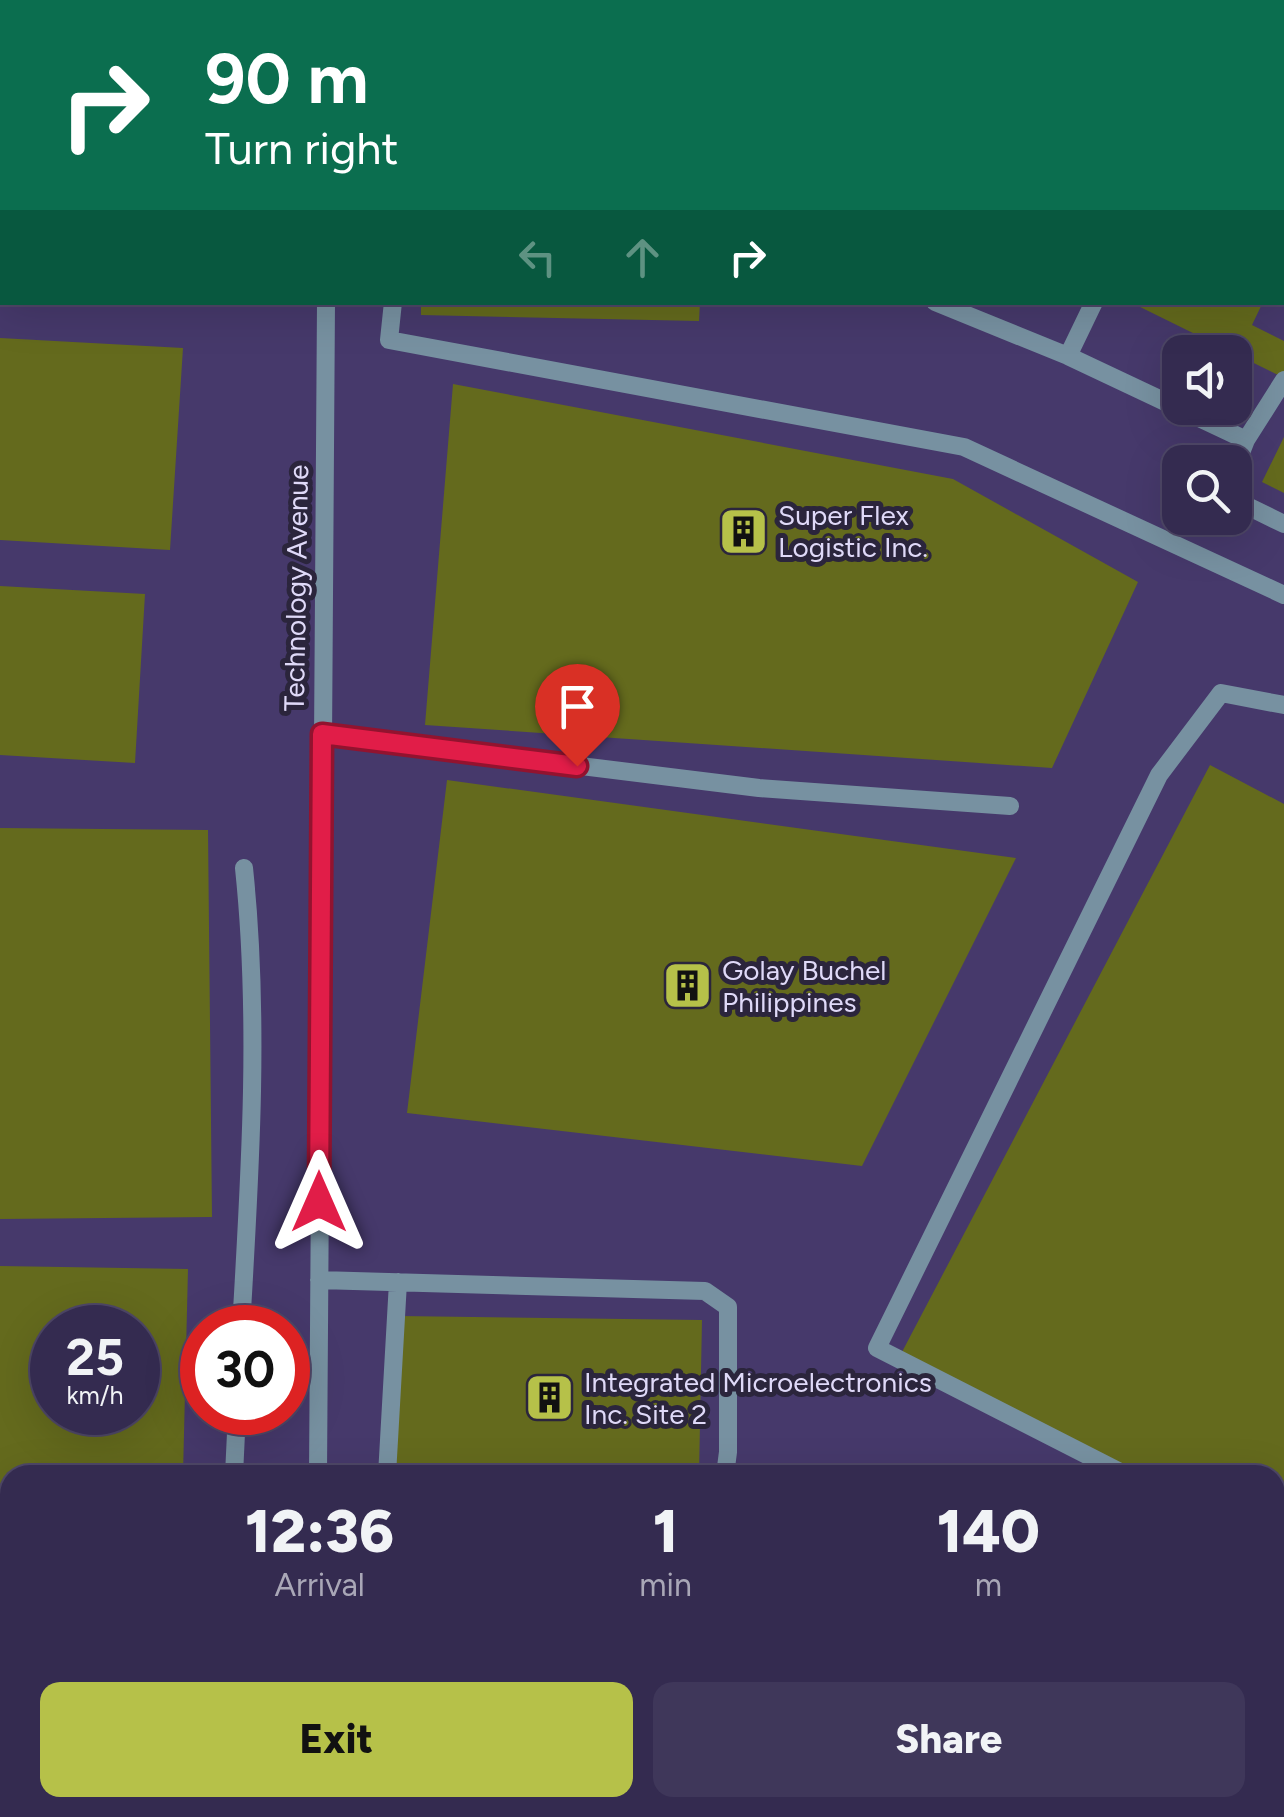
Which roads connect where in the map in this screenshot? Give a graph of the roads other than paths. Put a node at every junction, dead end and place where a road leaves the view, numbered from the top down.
1 (326, 305) edge
2 (392, 305) edge
3 (942, 305) edge
4 (1093, 305) edge
5 (1068, 356) junction
6 (1284, 380) edge
7 (1246, 440) junction
8 (1244, 445) edge
9 (1252, 508) edge
10 (1284, 524) edge
11 (1284, 595) edge
12 (1284, 704) edge
13 (322, 734) junction
14 (1010, 806) dead end
15 (244, 868) dead end
16 (319, 1280) junction
17 (398, 1282) junction
18 (242, 1305) edge
19 (235, 1435) edge
20 (234, 1465) edge
21 (318, 1465) edge
22 (388, 1465) edge
23 (726, 1465) edge
24 (1106, 1465) edge

1 - 13 street, Technology Avenue
2 - 11 street
3 - 5 street
4 - 5 street
5 - 7 street
6 - 7 street
7 - 8 street
9 - 10 street
12 - 24 street
13 - 14 street
13 - 16 street, Technology Avenue
15 - 18 street
16 - 17 street
16 - 21 street, Technology Avenue
17 - 22 street
17 - 23 street
19 - 20 street

